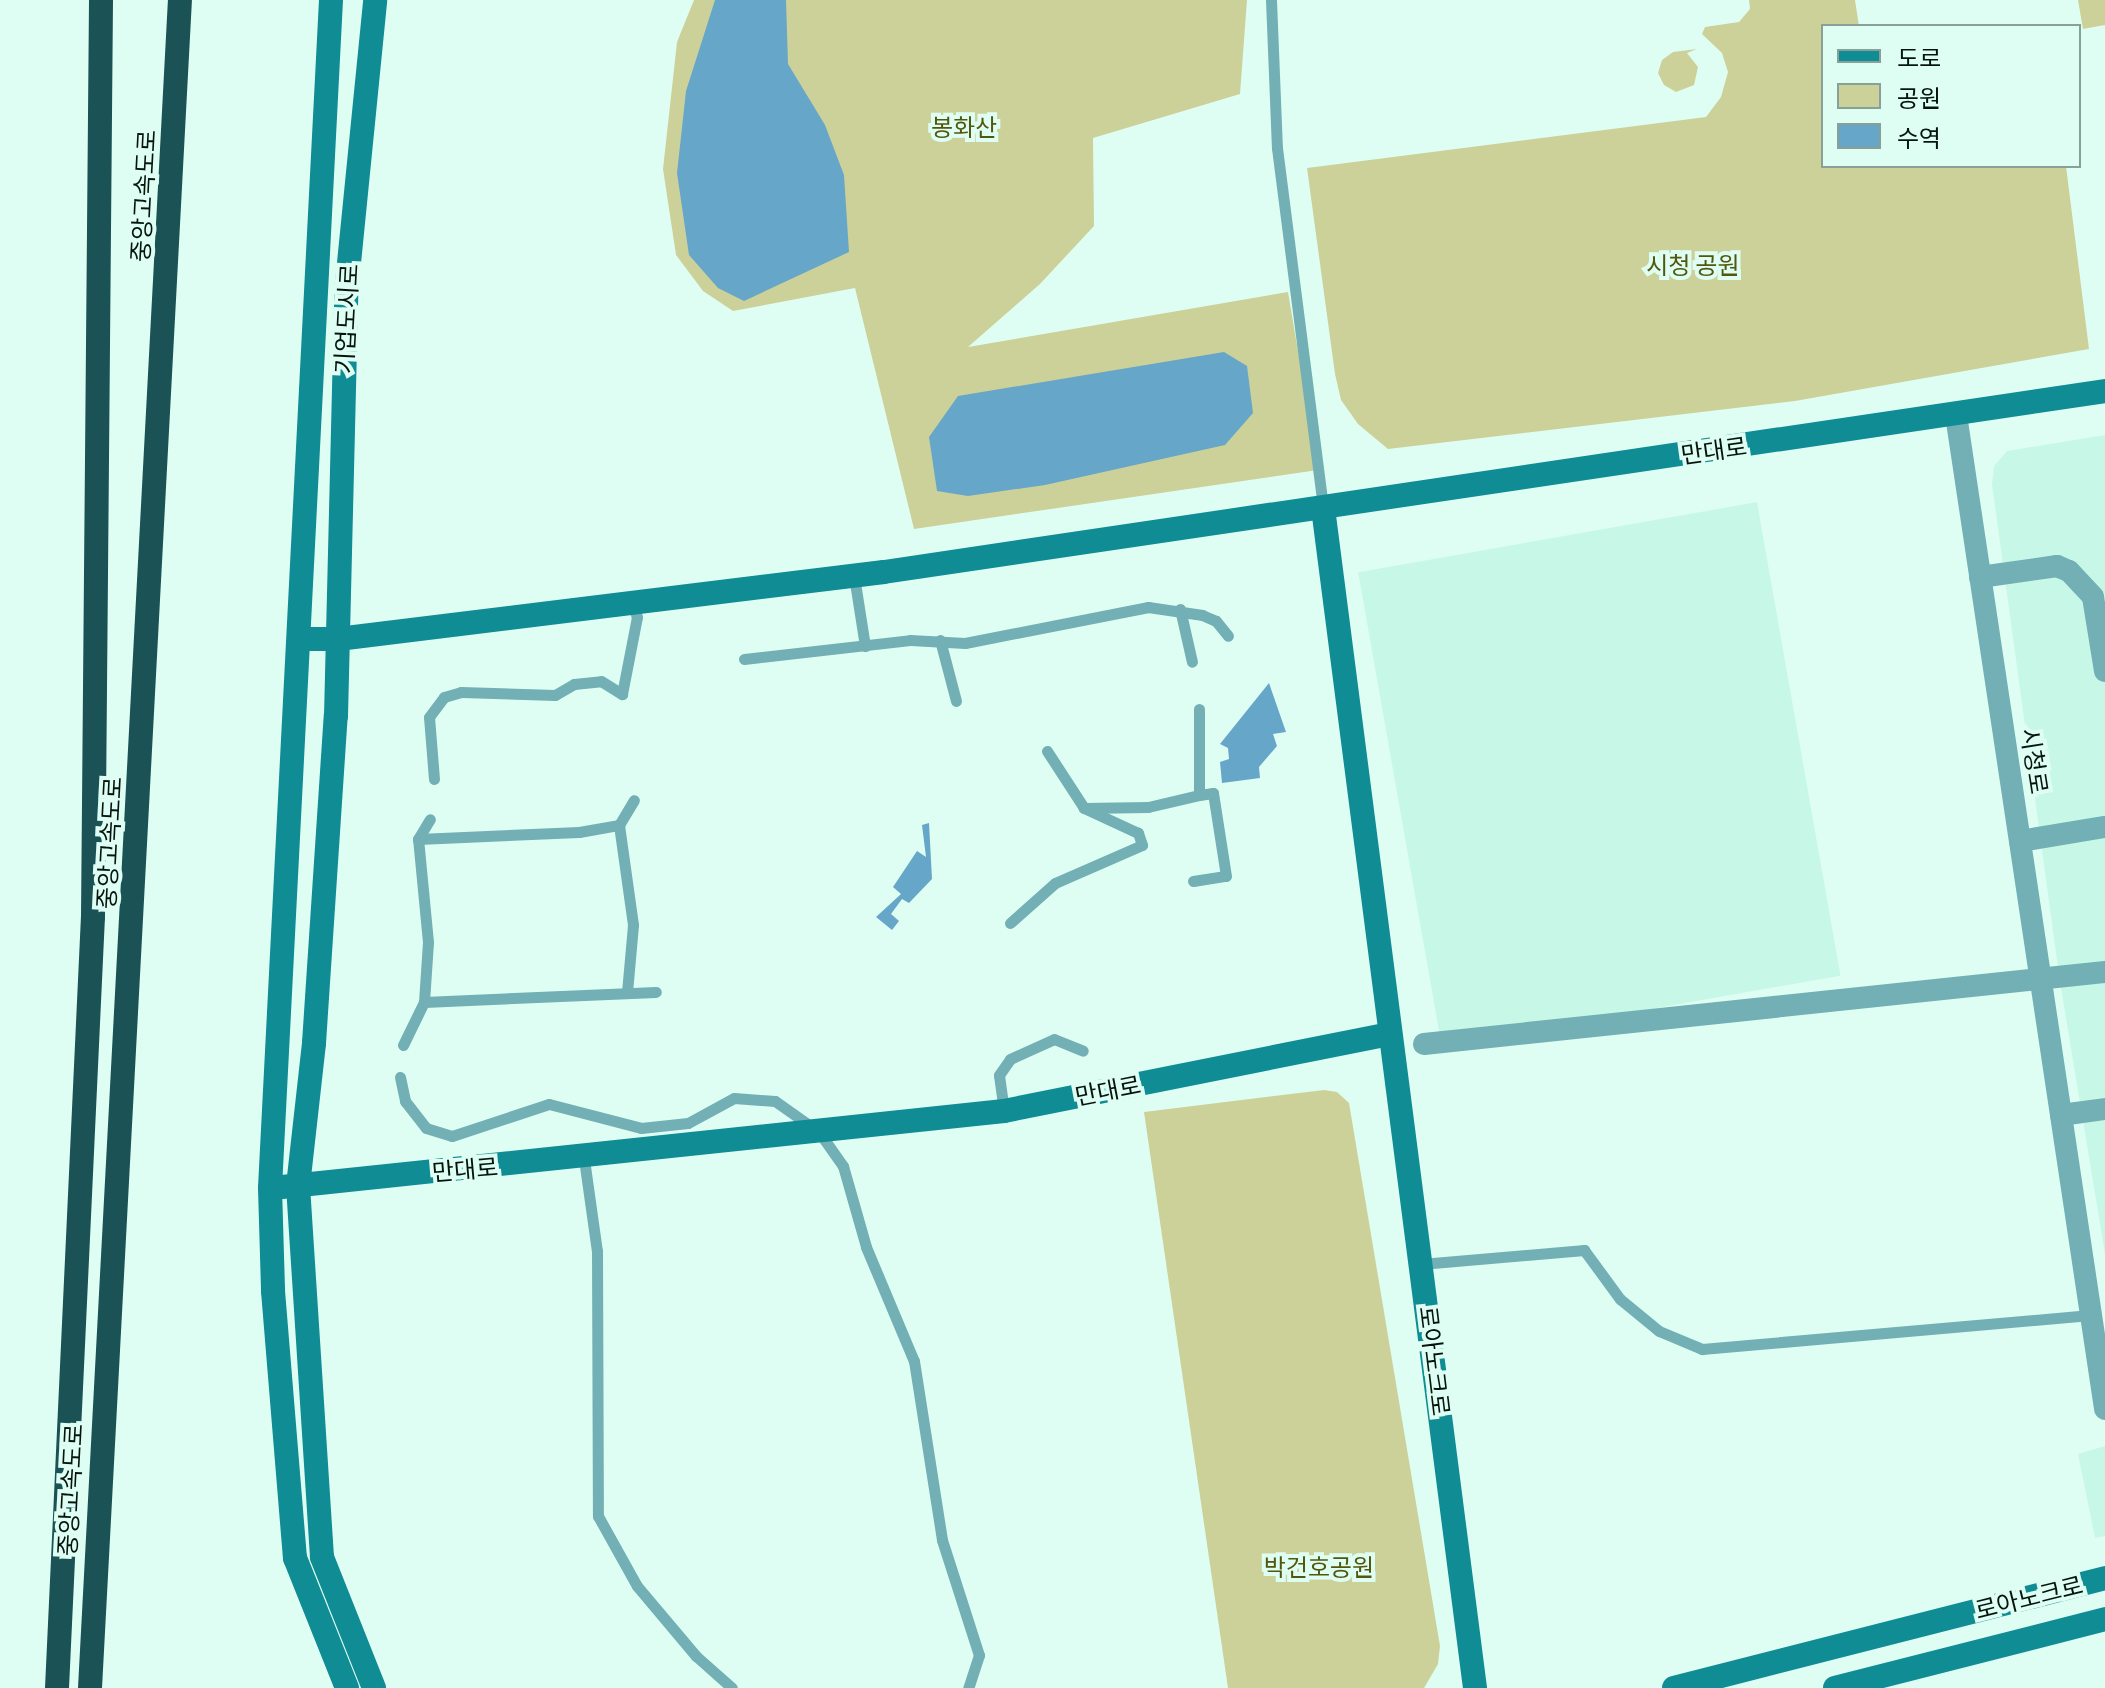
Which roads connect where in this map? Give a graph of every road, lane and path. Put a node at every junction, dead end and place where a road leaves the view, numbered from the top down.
1 (101, 0) edge
2 (180, 0) edge
3 (331, 0) edge
4 (375, 0) edge
5 (1271, 0) edge
6 (2105, 391) edge
7 (2047, 402) junction
8 (2105, 409) edge
9 (1956, 415) junction
10 (1323, 508) junction
11 (854, 575) junction
12 (1980, 577) junction
13 (632, 603) junction
14 (1180, 609) junction
15 (1228, 636) dead end
16 (302, 639) junction
17 (338, 639) junction
18 (940, 640) junction
19 (865, 646) junction
20 (744, 659) dead end
21 (1192, 662) dead end
22 (2105, 671) edge
23 (956, 701) dead end
24 (1199, 709) dead end
25 (1047, 751) dead end
26 (434, 779) dead end
27 (1199, 795) junction
28 (634, 800) dead end
29 (1084, 808) junction
30 (430, 819) dead end
31 (619, 825) junction
32 (2105, 827) edge
33 (418, 839) junction
34 (2020, 841) junction
35 (1193, 881) dead end
36 (1010, 923) dead end
37 (2105, 972) edge
38 (2041, 980) junction
39 (627, 992) junction
40 (656, 992) dead end
41 (424, 1002) junction
42 (1388, 1034) junction
43 (1424, 1044) dead end
44 (403, 1045) dead end
45 (1083, 1051) dead end
46 (400, 1077) dead end
47 (2105, 1109) edge
48 (1004, 1111) junction
49 (2061, 1115) junction
50 (819, 1132) junction
51 (584, 1159) junction
52 (298, 1186) junction
53 (270, 1188) junction
54 (1421, 1264) junction
55 (2091, 1315) junction
56 (2104, 1408) edge
57 (2105, 1578) edge
58 (2105, 1619) edge
59 (57, 1688) edge
60 (90, 1688) edge
61 (347, 1688) edge
62 (374, 1688) edge
63 (732, 1688) edge
64 (968, 1688) edge
65 (1475, 1688) edge
66 (1674, 1688) edge
67 (1835, 1688) edge

1 - 59 highway, 중앙고속도로
2 - 60 highway, 중앙고속도로
3 - 16 street, 기업도시로
4 - 17 street, 기업도시로
5 - 10 lane
6 - 7 street, 만대로
7 - 8 street
7 - 9 street, 만대로
9 - 10 street, 만대로
9 - 12 street, 시청로
10 - 11 street, 만대로
10 - 42 street
11 - 13 street, 만대로
11 - 19 lane
12 - 22 street
12 - 34 street, 시청로
13 - 17 street, 만대로
13 - 26 lane
14 - 15 lane
14 - 18 lane
14 - 21 lane
16 - 17 street, 만대로
16 - 53 street
17 - 52 street
18 - 19 lane
18 - 23 lane
19 - 20 lane
24 - 27 lane
25 - 29 lane
27 - 29 lane
27 - 35 lane
28 - 31 lane
29 - 36 lane
30 - 33 lane
31 - 33 lane
31 - 39 lane
32 - 34 street
33 - 41 lane
34 - 38 street, 시청로
37 - 38 street
38 - 43 street
38 - 49 street, 시청로
39 - 40 lane
39 - 41 lane
41 - 44 lane
42 - 48 street, 만대로
42 - 54 street, 로아노크로
45 - 48 lane
46 - 50 lane
47 - 49 street
48 - 50 street, 만대로
49 - 55 street, 시청로
50 - 51 street, 만대로
50 - 64 lane
51 - 52 street, 만대로
51 - 63 lane
52 - 53 street, 만대로
52 - 62 street
53 - 61 street
54 - 55 lane
54 - 65 street, 로아노크로
55 - 56 street, 시청로
57 - 66 street, 로아노크로
58 - 67 street, 로아노크로

